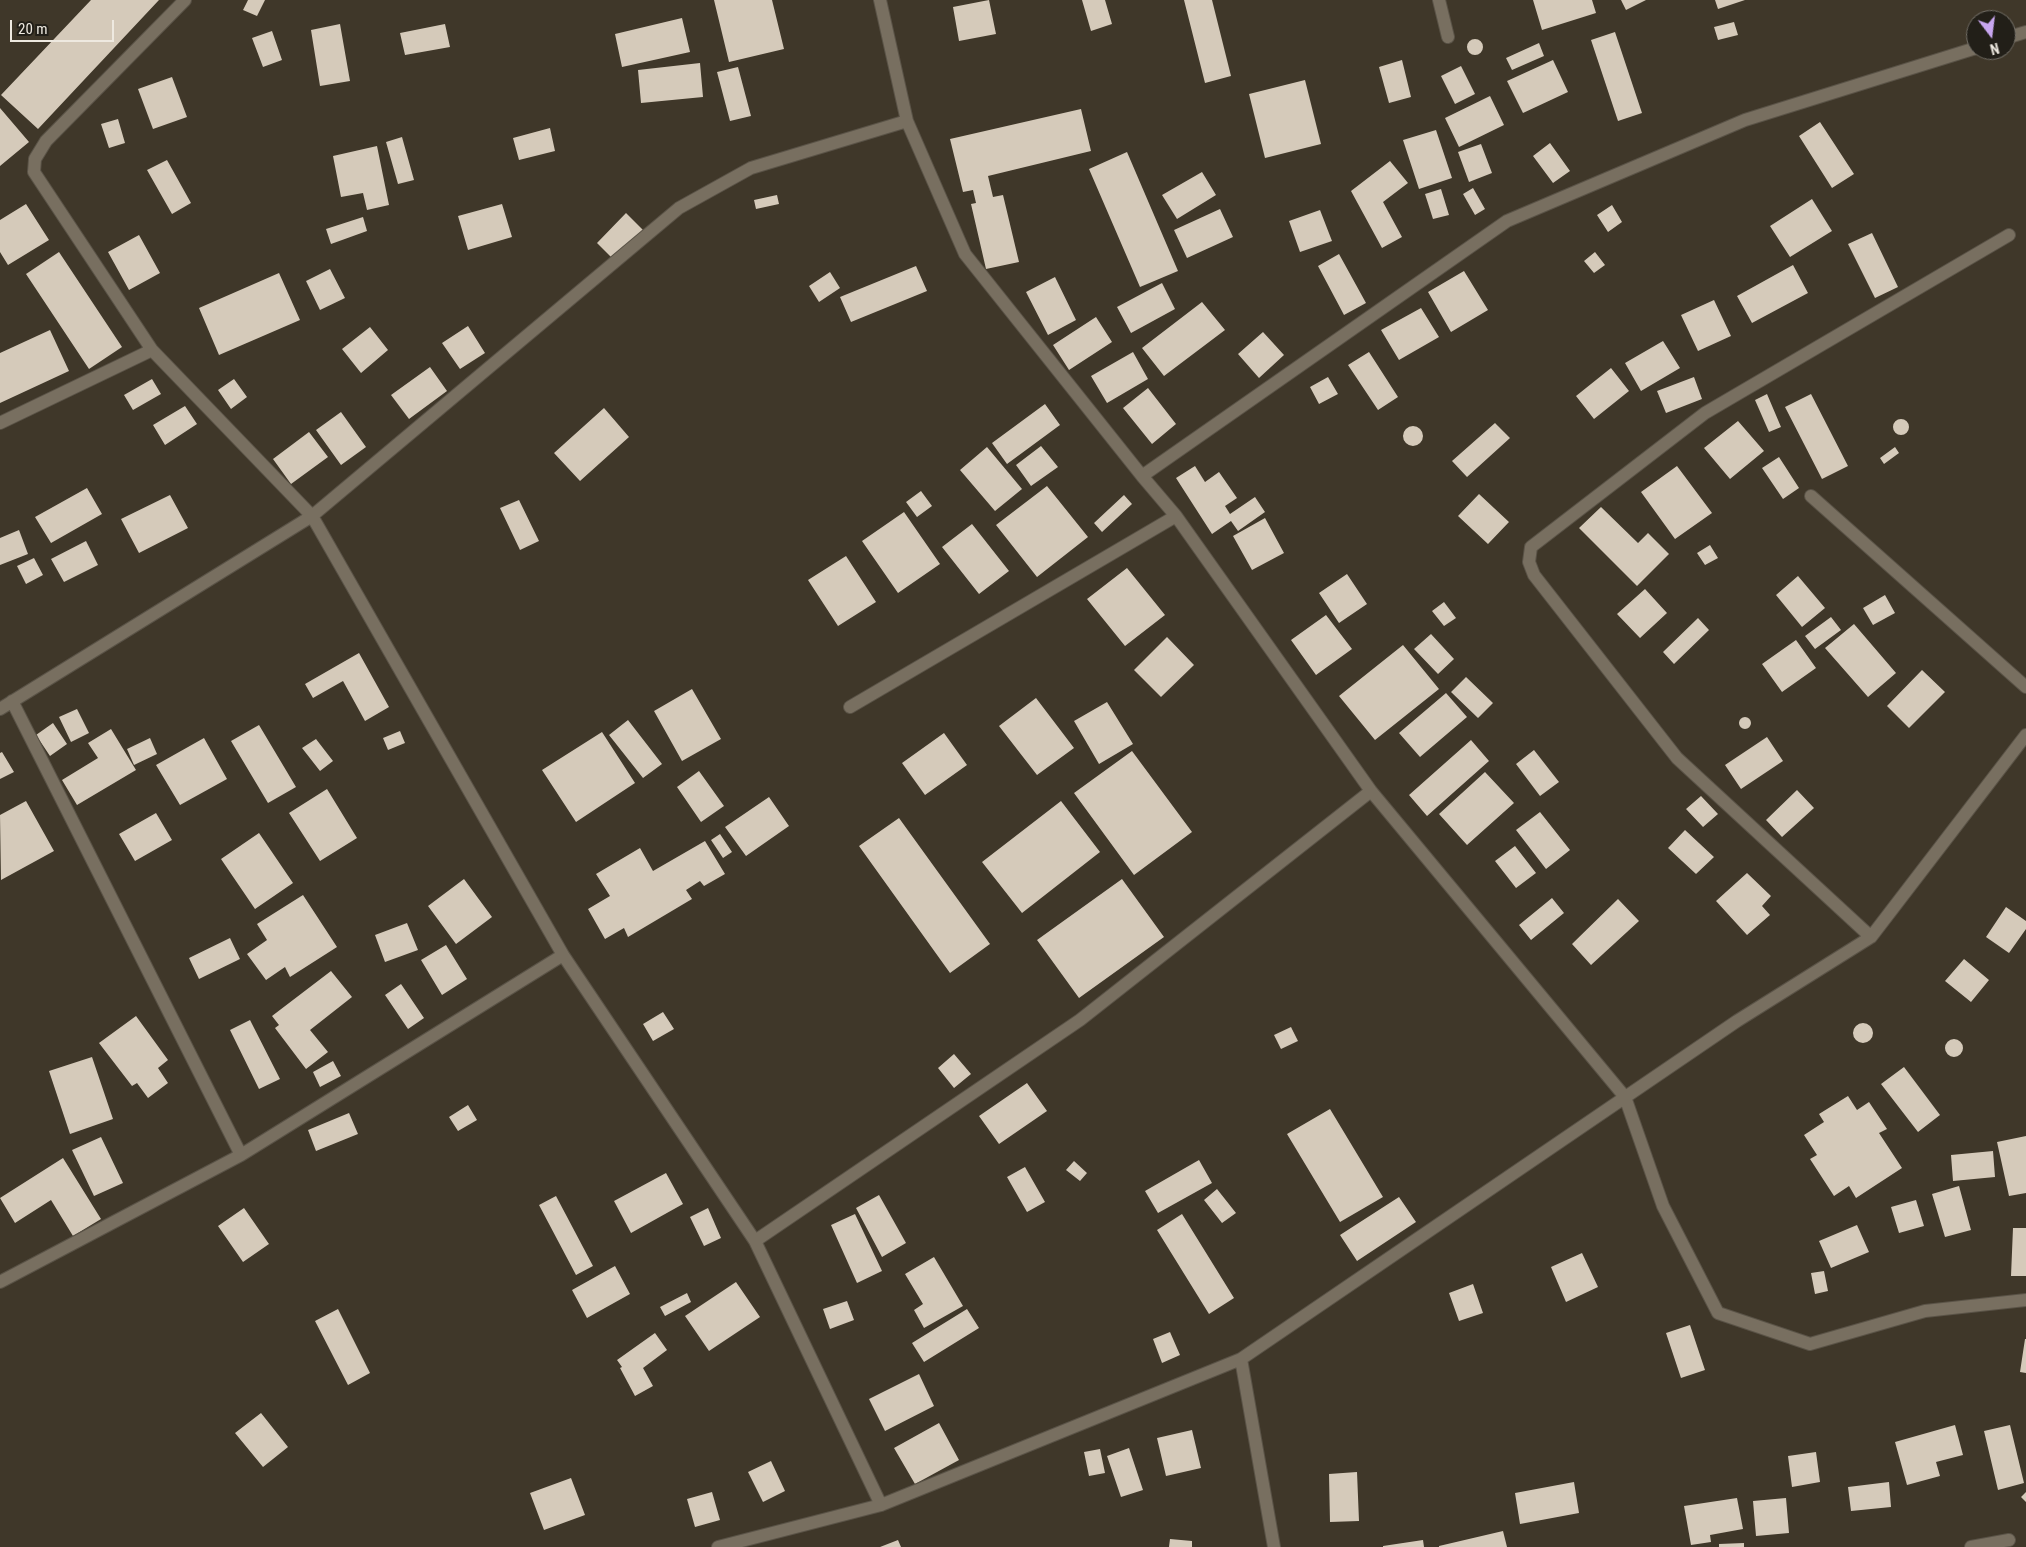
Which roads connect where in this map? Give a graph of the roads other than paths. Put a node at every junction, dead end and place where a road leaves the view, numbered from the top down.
1 (185, 0) edge
2 (880, 0) edge
3 (1440, 0) edge
4 (1448, 37) dead end
5 (1966, 51) edge
6 (907, 121) junction
7 (2009, 235) dead end
8 (152, 350) junction
9 (0, 423) edge
10 (1142, 476) junction
11 (1810, 496) dead end
12 (312, 516) junction
13 (1176, 516) junction
14 (2026, 687) edge
15 (12, 701) junction
16 (850, 708) dead end
17 (0, 709) edge
18 (2026, 735) edge
19 (1371, 791) junction
20 (1871, 937) junction
21 (563, 955) junction
22 (1625, 1097) junction
23 (241, 1155) junction
24 (756, 1241) junction
25 (0, 1282) edge
26 (2026, 1300) edge
27 (1241, 1358) junction
28 (881, 1505) junction
29 (2009, 1540) dead end
30 (718, 1547) edge
31 (1274, 1547) edge
32 (1971, 1547) edge

1 - 8 street
2 - 6 street
3 - 4 street
5 - 10 street
6 - 10 street
6 - 12 street
7 - 20 street
8 - 9 street
8 - 12 street
10 - 13 street
11 - 14 street
12 - 15 street
12 - 21 street
13 - 16 street
13 - 19 street
15 - 17 street
15 - 23 street
18 - 20 street
19 - 22 street
19 - 24 street
20 - 22 street
21 - 23 street
21 - 24 street
22 - 26 street
22 - 27 street
23 - 25 street
24 - 28 street
27 - 28 street
27 - 31 street
28 - 30 street
29 - 32 street

